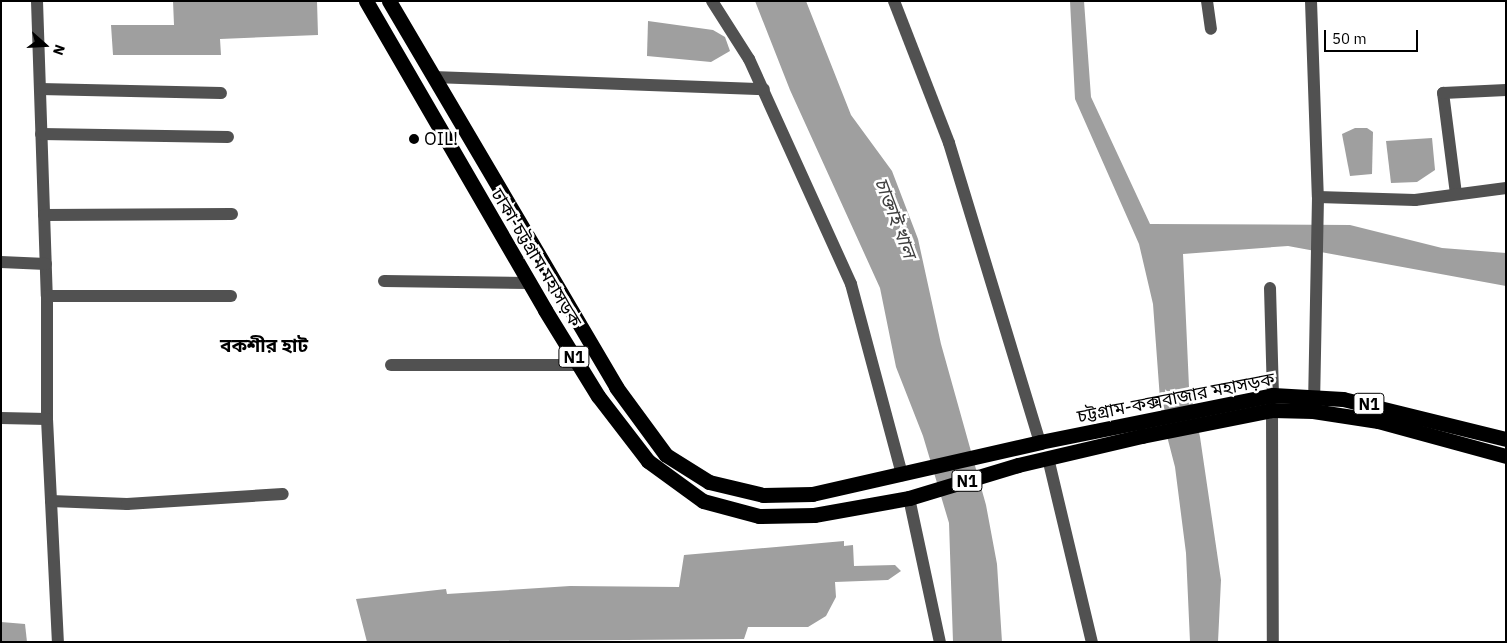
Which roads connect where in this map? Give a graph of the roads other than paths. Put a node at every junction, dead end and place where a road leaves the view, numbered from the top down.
1 (37, 1) edge
2 (366, 1) edge
3 (389, 1) edge
4 (712, 1) edge
5 (894, 1) edge
6 (1208, 1) edge
7 (1311, 1) edge
8 (1211, 29) dead end
9 (433, 77) junction
10 (40, 89) junction
11 (764, 89) junction
12 (1506, 90) edge
13 (221, 93) dead end
14 (42, 134) junction
15 (228, 137) dead end
16 (1506, 188) edge
17 (1456, 194) junction
18 (1318, 197) junction
19 (232, 214) dead end
20 (44, 215) junction
21 (1, 262) edge
22 (46, 264) junction
23 (384, 281) dead end
24 (529, 283) junction
25 (1270, 288) dead end
26 (47, 296) junction
27 (231, 296) dead end
28 (565, 300) junction
29 (545, 310) junction
30 (578, 364) junction
31 (391, 365) dead end
32 (1314, 397) junction
33 (1273, 403) junction
34 (1, 418) edge
35 (47, 419) junction
36 (1141, 429) junction
37 (1506, 439) edge
38 (1040, 442) junction
39 (1506, 456) edge
40 (1048, 458) junction
41 (907, 474) junction
42 (283, 494) dead end
43 (913, 497) junction
44 (51, 502) junction
45 (58, 642) edge
46 (940, 642) edge
47 (1092, 642) edge
48 (1273, 642) edge

1 - 10 street
2 - 24 highway, ঢাকা-চট্টগ্রাম মহাসড়ক / N1
3 - 9 highway, ঢাকা-চট্টগ্রাম মহাসড়ক / N1
4 - 11 street
5 - 38 street
6 - 8 street
7 - 18 street
9 - 11 street
9 - 28 highway, ঢাকা-চট্টগ্রাম মহাসড়ক / N1
10 - 13 street
10 - 14 street
11 - 41 street
12 - 17 street
14 - 15 street
14 - 20 street
16 - 17 street
17 - 18 street
18 - 32 street
19 - 20 street
20 - 22 street
21 - 22 street
22 - 26 street
23 - 24 street
24 - 29 highway, ঢাকা-চট্টগ্রাম মহাসড়ক / N1
25 - 33 street
26 - 27 street
26 - 35 street
28 - 29 highway
28 - 41 highway, ঢাকা-চট্টগ্রাম মহাসড়ক / N1
29 - 30 highway, ঢাকা-চট্টগ্রাম মহাসড়ক / N1
30 - 31 street
30 - 43 highway, ঢাকা-চট্টগ্রাম মহাসড়ক / N1
32 - 33 highway, চট্টগ্রাম-কক্সবাজার মহাসড়ক / N1
32 - 37 highway, চট্টগ্রাম-কক্সবাজার মহাসড়ক / N1
33 - 36 highway, চট্টগ্রাম-কক্সবাজার মহাসড়ক / N1
33 - 36 highway, চট্টগ্রাম-কক্সবাজার মহাসড়ক / N1
33 - 39 highway, চট্টগ্রাম-কক্সবাজার মহাসড়ক / N1
33 - 48 street
34 - 35 street
35 - 44 street
36 - 38 highway, চট্টগ্রাম-কক্সবাজার মহাসড়ক / N1
36 - 40 highway, চট্টগ্রাম-কক্সবাজার মহাসড়ক / N1
38 - 41 highway, চট্টগ্রাম-কক্সবাজার মহাসড়ক / N1
40 - 43 highway, চট্টগ্রাম-কক্সবাজার মহাসড়ক / N1
40 - 47 street
42 - 44 street
43 - 46 street
44 - 45 street

